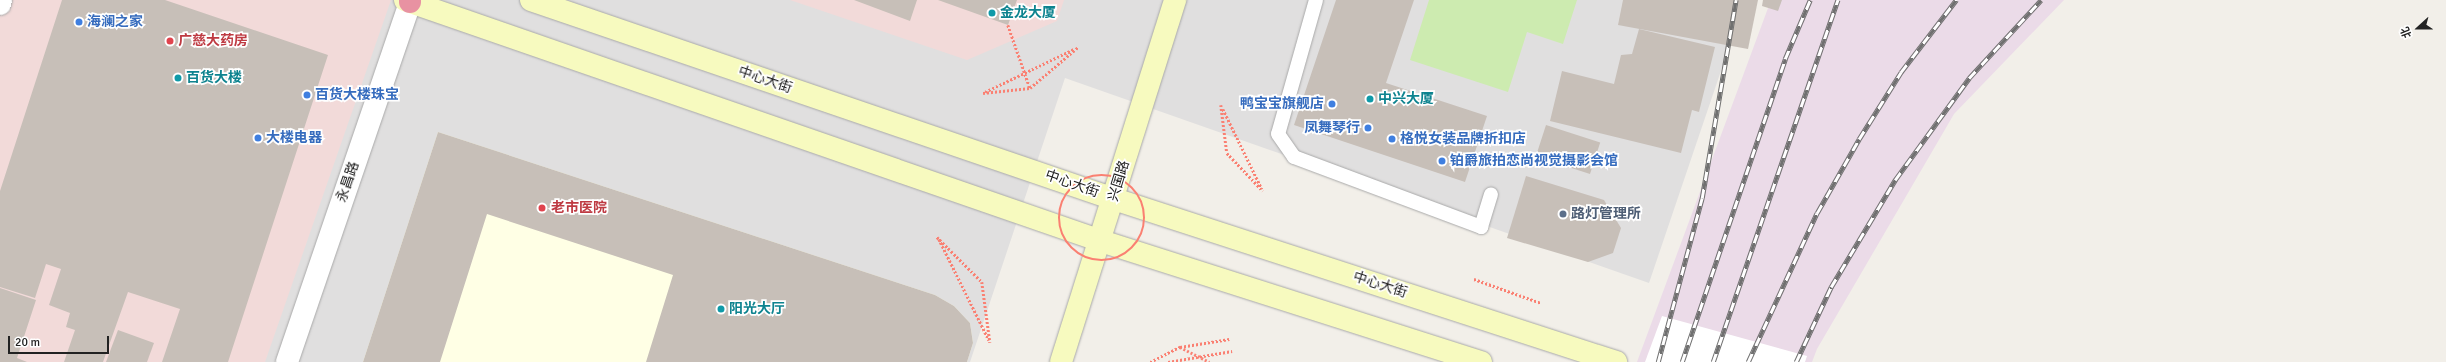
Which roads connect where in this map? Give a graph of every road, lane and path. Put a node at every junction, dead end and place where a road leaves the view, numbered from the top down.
1 (1, 0) edge
2 (530, 0) edge
3 (1174, 0) edge
4 (1316, 0) edge
5 (408, 1) edge
6 (0, 4) edge
7 (1008, 25) dead end
8 (1030, 88) junction
9 (1227, 153) joint
10 (1097, 175) joint
11 (1491, 195) dead end
12 (1114, 199) junction
13 (1101, 241) junction
14 (1474, 279) dead end
15 (982, 282) joint
16 (1540, 303) dead end
17 (1229, 338) dead end
18 (1180, 347) junction
19 (1232, 351) dead end
20 (287, 362) edge
21 (1061, 362) edge
22 (1150, 362) edge
23 (1168, 362) edge
24 (1209, 362) edge
25 (1481, 362) edge
26 (1616, 362) edge

1 - 6 street
2 - 12 main road, 中心大街
3 - 12 main road, 兴国路
4 - 11 lane
5 - 13 main road
5 - 20 street, 永昌路
7 - 8 path, bridge
8 - 8 path
9 - 9 path
10 - 10 path, bridge
12 - 13 main road, 兴国路
12 - 26 main road, 中心大街
13 - 21 main road, 兴国路
13 - 25 main road
14 - 16 path
15 - 15 path
17 - 18 path
18 - 22 path
18 - 24 path, bridge
19 - 23 path

